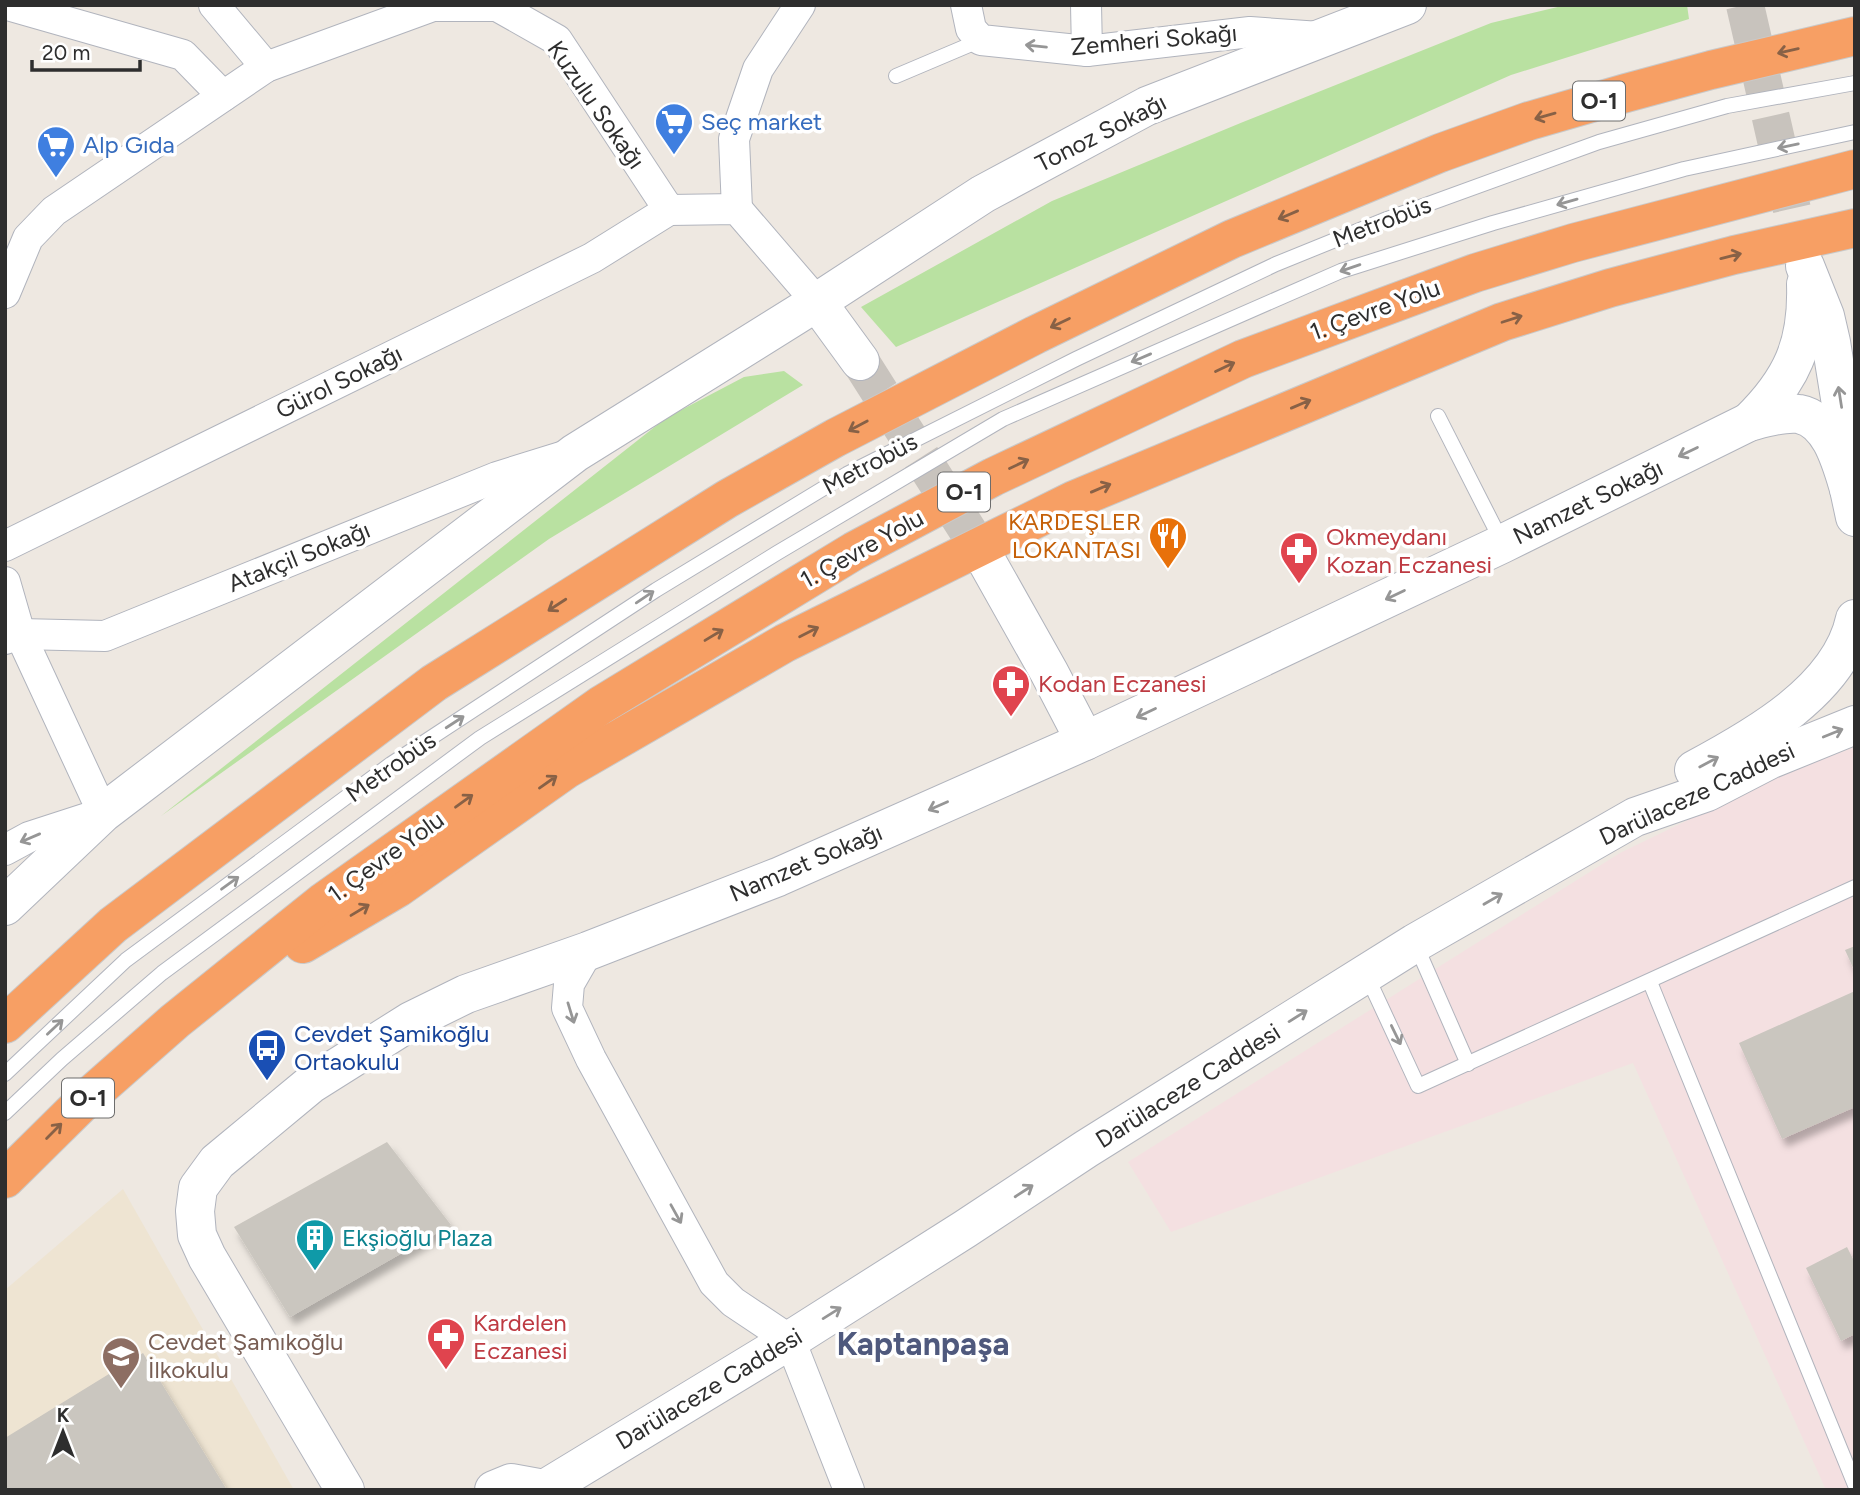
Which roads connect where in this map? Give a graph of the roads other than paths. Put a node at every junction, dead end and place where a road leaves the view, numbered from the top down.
1 (8, 5) edge
2 (214, 5) edge
3 (800, 5) edge
4 (966, 5) edge
5 (1086, 5) edge
6 (432, 6) edge
7 (1401, 6) edge
8 (1855, 36) edge
9 (1324, 37) junction
10 (981, 40) junction
11 (1087, 51) junction
12 (266, 67) junction
13 (896, 76) dead end
14 (1855, 83) edge
15 (223, 96) junction
16 (1855, 132) edge
17 (1855, 169) edge
18 (737, 209) junction
19 (669, 210) junction
20 (1855, 228) edge
21 (5, 293) edge
22 (817, 302) junction
23 (860, 360) tunnel mouth
24 (1438, 415) dead end
25 (1749, 422) junction
26 (575, 453) junction
27 (1852, 503) edge
28 (1502, 544) junction
29 (5, 546) edge
30 (982, 553) tunnel mouth
31 (5, 582) edge
32 (1855, 618) edge
33 (13, 637) edge
34 (1855, 725) edge
35 (1085, 741) junction
36 (103, 813) junction
37 (1635, 817) junction
38 (5, 850) edge
39 (1855, 887) edge
40 (5, 906) edge
41 (1415, 943) junction
42 (588, 951) junction
43 (1366, 974) junction
44 (1650, 982) junction
45 (176, 1021) junction
46 (5, 1024) edge
47 (1468, 1064) junction
48 (5, 1074) edge
49 (5, 1113) edge
50 (5, 1180) edge
51 (790, 1340) junction
52 (1855, 1485) edge
53 (345, 1490) edge
54 (494, 1490) edge
55 (543, 1490) edge
56 (849, 1490) edge

1 - 15 street
2 - 12 street
3 - 18 street
4 - 10 street
5 - 11 street
6 - 12 street, Kuzulu Sokağı
6 - 19 street, Kuzulu Sokağı
7 - 9 main road, Tonoz Sokağı
8 -> 46 highway, O-1
9 - 11 street, Zemheri Sokağı
9 - 22 main road, Tonoz Sokağı
11 -> 10 street, Zemheri Sokağı
10 - 13 lane
12 - 15 street, Kuzulu Sokağı
48 -> 14 lane, Metrobüs
15 - 21 street, Kuzulu Sokağı
16 -> 49 lane, Metrobüs
45 -> 17 highway, 1. Çevre Yolu / O-1
18 - 19 street
18 - 22 street
19 - 29 street, Gürol Sokağı
45 -> 20 highway
22 - 23 main road
22 - 26 main road, Tonoz Sokağı
24 - 28 lane
25 - 27 main road, Namzet Sokağı
27 -> 25 main road, Namzet Sokağı
25 -> 28 main road, Namzet Sokağı
26 - 33 street, Atakçil Sokağı
26 - 36 main road, Tonoz Sokağı
28 -> 35 main road, Namzet Sokağı
30 - 35 main road
31 - 33 street
37 -> 32 main road
33 - 36 street
37 -> 34 main road, Darülaceze Caddesi
35 -> 42 main road, Namzet Sokağı
36 -> 38 street
36 - 40 main road, Tonoz Sokağı
41 -> 37 main road, Darülaceze Caddesi
39 - 44 lane
41 - 43 main road, Darülaceze Caddesi
41 - 47 lane
42 -> 51 street
42 - 53 main road, Namzet Sokağı
43 -> 47 lane
51 -> 43 main road, Darülaceze Caddesi
44 - 47 lane
44 - 52 lane
50 -> 45 highway, 1. Çevre Yolu / O-1
51 - 55 main road, Darülaceze Caddesi
51 - 56 street
54 - 55 main road

